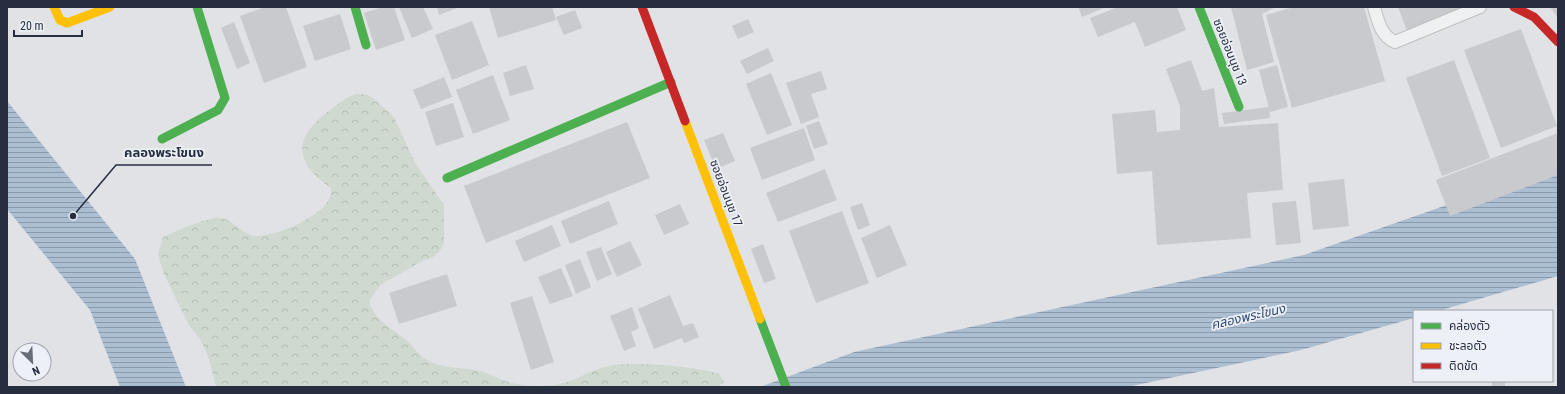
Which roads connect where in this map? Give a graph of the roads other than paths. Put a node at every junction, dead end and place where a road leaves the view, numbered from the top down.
1 (54, 7) edge
2 (110, 7) edge
3 (197, 7) edge
4 (355, 7) edge
5 (642, 7) edge
6 (1199, 7) edge
7 (1374, 7) edge
8 (1480, 7) edge
9 (1514, 7) edge
10 (1558, 42) edge
11 (366, 45) dead end
12 (671, 82) junction
13 (1239, 107) dead end
14 (162, 139) dead end
15 (447, 178) dead end
16 (786, 387) edge

1 - 2 street
3 - 14 street
4 - 11 street
5 - 12 street, ซอยอ่อนนุช 17
6 - 13 street, ซอยอ่อนนุช 13
7 - 8 lane
9 - 10 street
12 - 15 street
12 - 16 street, ซอยอ่อนนุช 17

